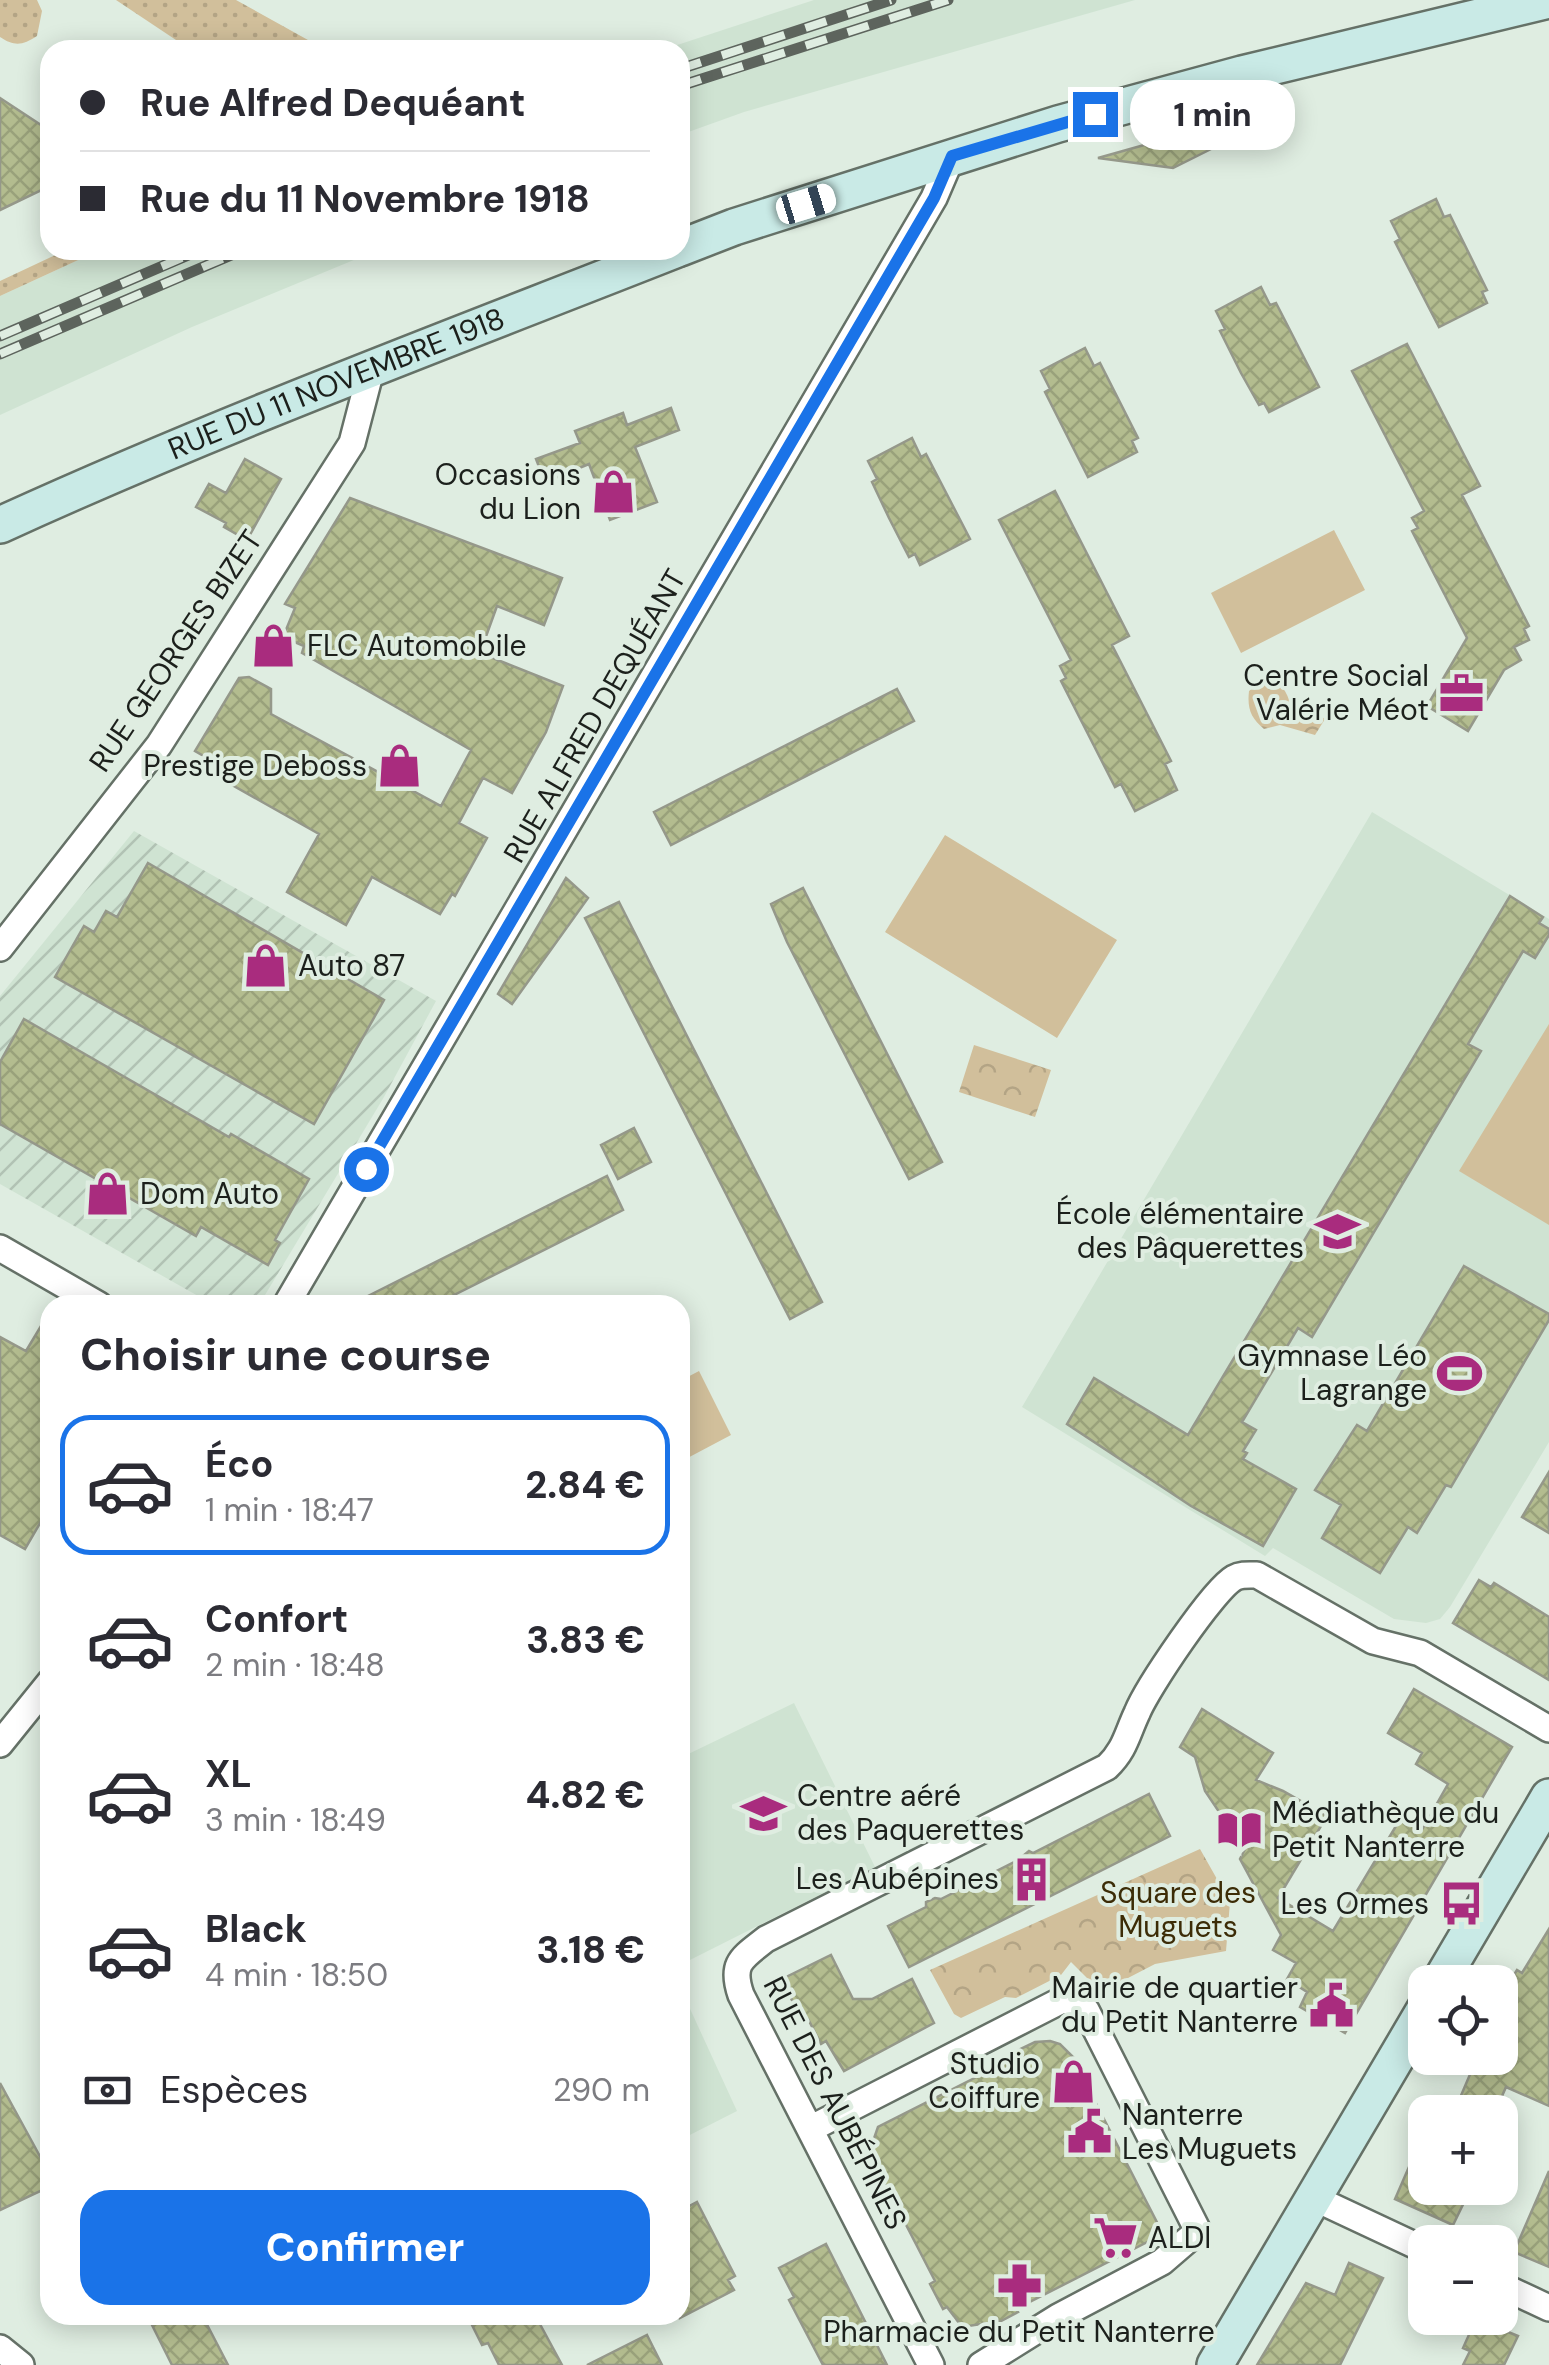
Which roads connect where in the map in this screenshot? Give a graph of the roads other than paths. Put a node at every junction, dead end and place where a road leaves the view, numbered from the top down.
1 (1549, 0) edge
2 (952, 156) junction
3 (690, 244) edge
4 (649, 260) edge
5 (371, 370) junction
6 (0, 525) edge
7 (0, 948) edge
8 (0, 1248) edge
9 (82, 1295) edge
10 (292, 1295) edge
11 (40, 1694) edge
12 (1549, 1729) edge
13 (0, 1744) edge
14 (1549, 1797) edge
15 (1450, 1965) edge
16 (1408, 2038) edge
17 (810, 2129) junction
18 (1314, 2198) junction
19 (1408, 2242) edge
20 (1518, 2293) edge
21 (1549, 2308) edge
22 (0, 2348) edge
23 (21, 2365) edge
24 (931, 2365) edge
25 (981, 2365) edge
26 (1214, 2365) edge

1 - 2 street, RUE DU 11 NOVEMBRE 1918
2 - 3 street, RUE DU 11 NOVEMBRE 1918
2 - 10 street, RUE ALFRED DEQUÉANT
4 - 5 street, RUE DU 11 NOVEMBRE 1918
5 - 6 street, RUE DU 11 NOVEMBRE 1918
5 - 7 street, RUE GEORGES BIZET
8 - 9 street
11 - 13 street
12 - 17 street, RUE DES AUBÉPINES
14 - 15 street
16 - 18 street
17 - 24 street, RUE DES AUBÉPINES
17 - 25 street
18 - 19 street
18 - 26 street
20 - 21 street
22 - 23 street

